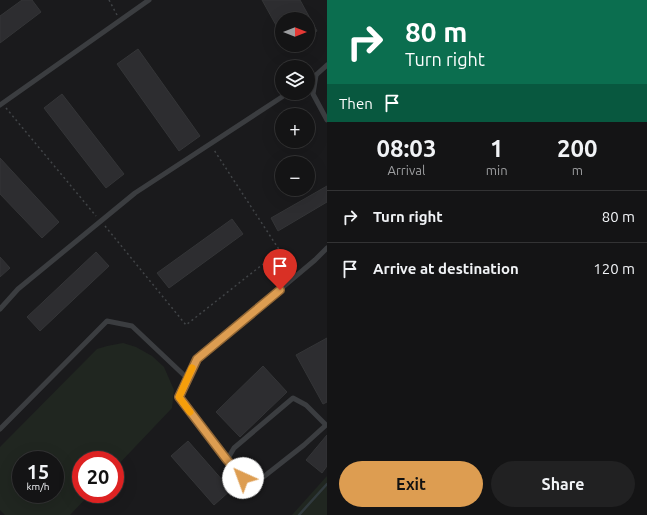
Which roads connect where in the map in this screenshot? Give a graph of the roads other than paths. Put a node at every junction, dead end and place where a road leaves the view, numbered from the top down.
1 (149, 0) edge
2 (327, 65) edge
3 (316, 75) joint
4 (277, 100) edge
5 (1, 104) edge
6 (327, 120) edge
7 (327, 248) edge
8 (0, 309) edge
9 (187, 378) junction
10 (0, 429) edge
11 (227, 460) junction

1 - 5 lane
2 - 3 lane
3 - 6 lane
4 - 8 lane
7 - 9 lane
9 - 10 lane
9 - 11 lane
11 - 11 lane

